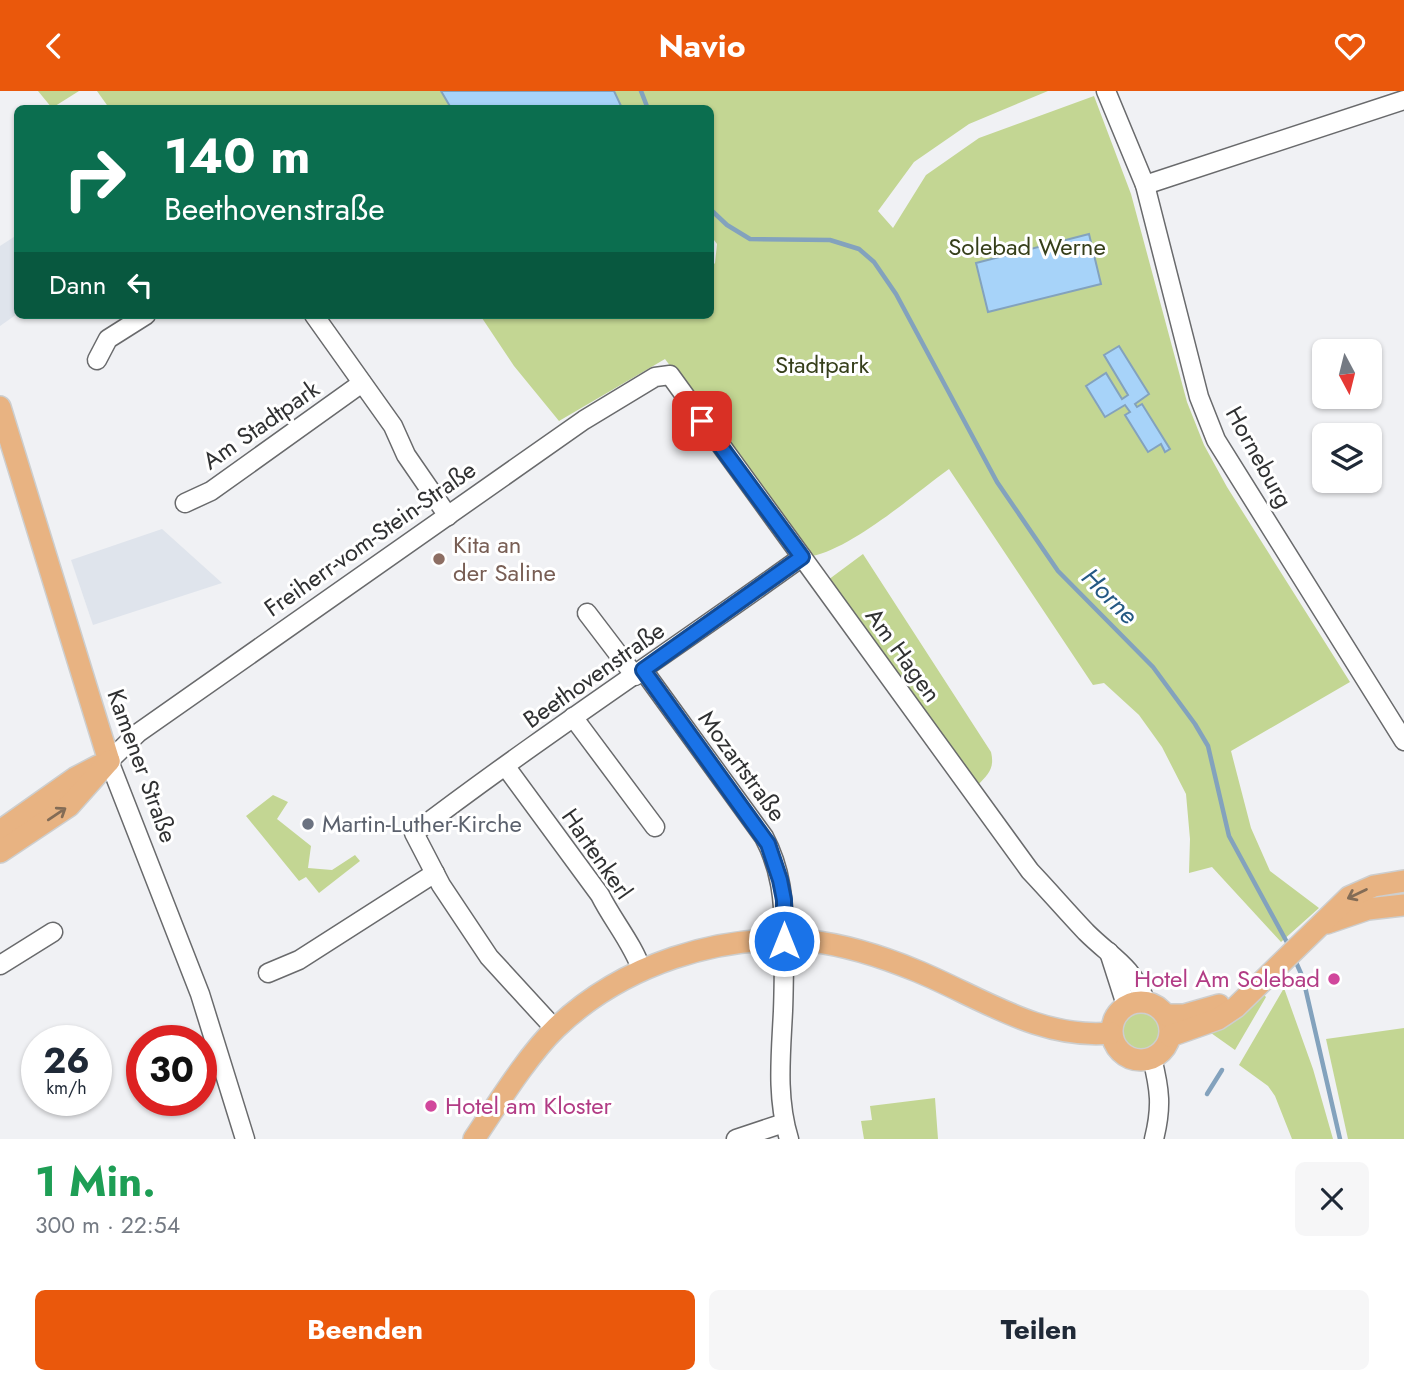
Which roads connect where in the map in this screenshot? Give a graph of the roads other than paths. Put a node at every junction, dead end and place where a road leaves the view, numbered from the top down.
1 (1106, 91) edge
2 (1403, 100) edge
3 (1144, 185) junction
4 (140, 319) edge
5 (317, 319) edge
6 (97, 359) dead end
7 (670, 376) joint
8 (362, 383) junction
9 (0, 407) edge
10 (185, 503) dead end
11 (448, 516) junction
12 (802, 557) junction
13 (587, 613) dead end
14 (639, 673) junction
15 (573, 717) junction
16 (1404, 741) edge
17 (114, 755) junction
18 (506, 767) junction
19 (655, 827) dead end
20 (0, 831) edge
21 (0, 852) edge
22 (435, 873) junction
23 (1404, 880) edge
24 (1404, 905) edge
25 (1404, 912) edge
26 (53, 932) dead end
27 (1314, 932) junction
28 (784, 941) junction
29 (0, 965) edge
30 (642, 971) junction
31 (268, 973) dead end
32 (1244, 997) junction
33 (1136, 1003) junction
34 (1166, 1015) junction
35 (555, 1029) junction
36 (1111, 1033) junction
37 (1170, 1036) junction
38 (1152, 1058) junction
39 (786, 1131) edge
40 (244, 1139) edge
41 (474, 1139) edge
42 (736, 1139) edge
43 (1154, 1139) edge

1 - 3 street, Horneburg
2 - 3 street
3 - 16 street, Horneburg
4 - 6 street
5 - 8 street
7 - 11 street, Freiherr-vom-Stein-Straße
7 - 12 street, Am Hagen
8 - 10 street, Am Stadtpark
8 - 11 street
9 - 17 main road, Kamener Straße
11 - 17 street, Freiherr-vom-Stein-Straße
12 - 14 street, Beethovenstraße
12 - 33 street, Am Hagen
13 - 14 street, Mozartstraße
14 - 15 street, Beethovenstraße
14 - 28 street, Mozartstraße
15 - 18 street, Beethovenstraße
15 - 19 street
17 - 20 main road, Freiherr-vom-Stein-Straße
21 -> 17 main road, Freiherr-vom-Stein-Straße
17 - 40 street, Kamener Straße
18 - 22 street, Beethovenstraße
18 - 30 street, Hartenkerl
22 - 31 street
22 - 35 street
23 - 24 main road
23 -> 27 main road
24 - 25 main road
24 - 27 main road
26 - 29 street
27 - 32 main road
28 - 30 main road
28 - 36 main road
28 - 39 street, Mozartstraße
30 - 35 main road
32 - 34 main road
32 - 37 main road
33 - 34 main road
33 - 36 main road
34 - 37 main road
35 - 41 main road
36 - 38 main road
37 - 38 main road
38 - 43 street
39 - 42 street

